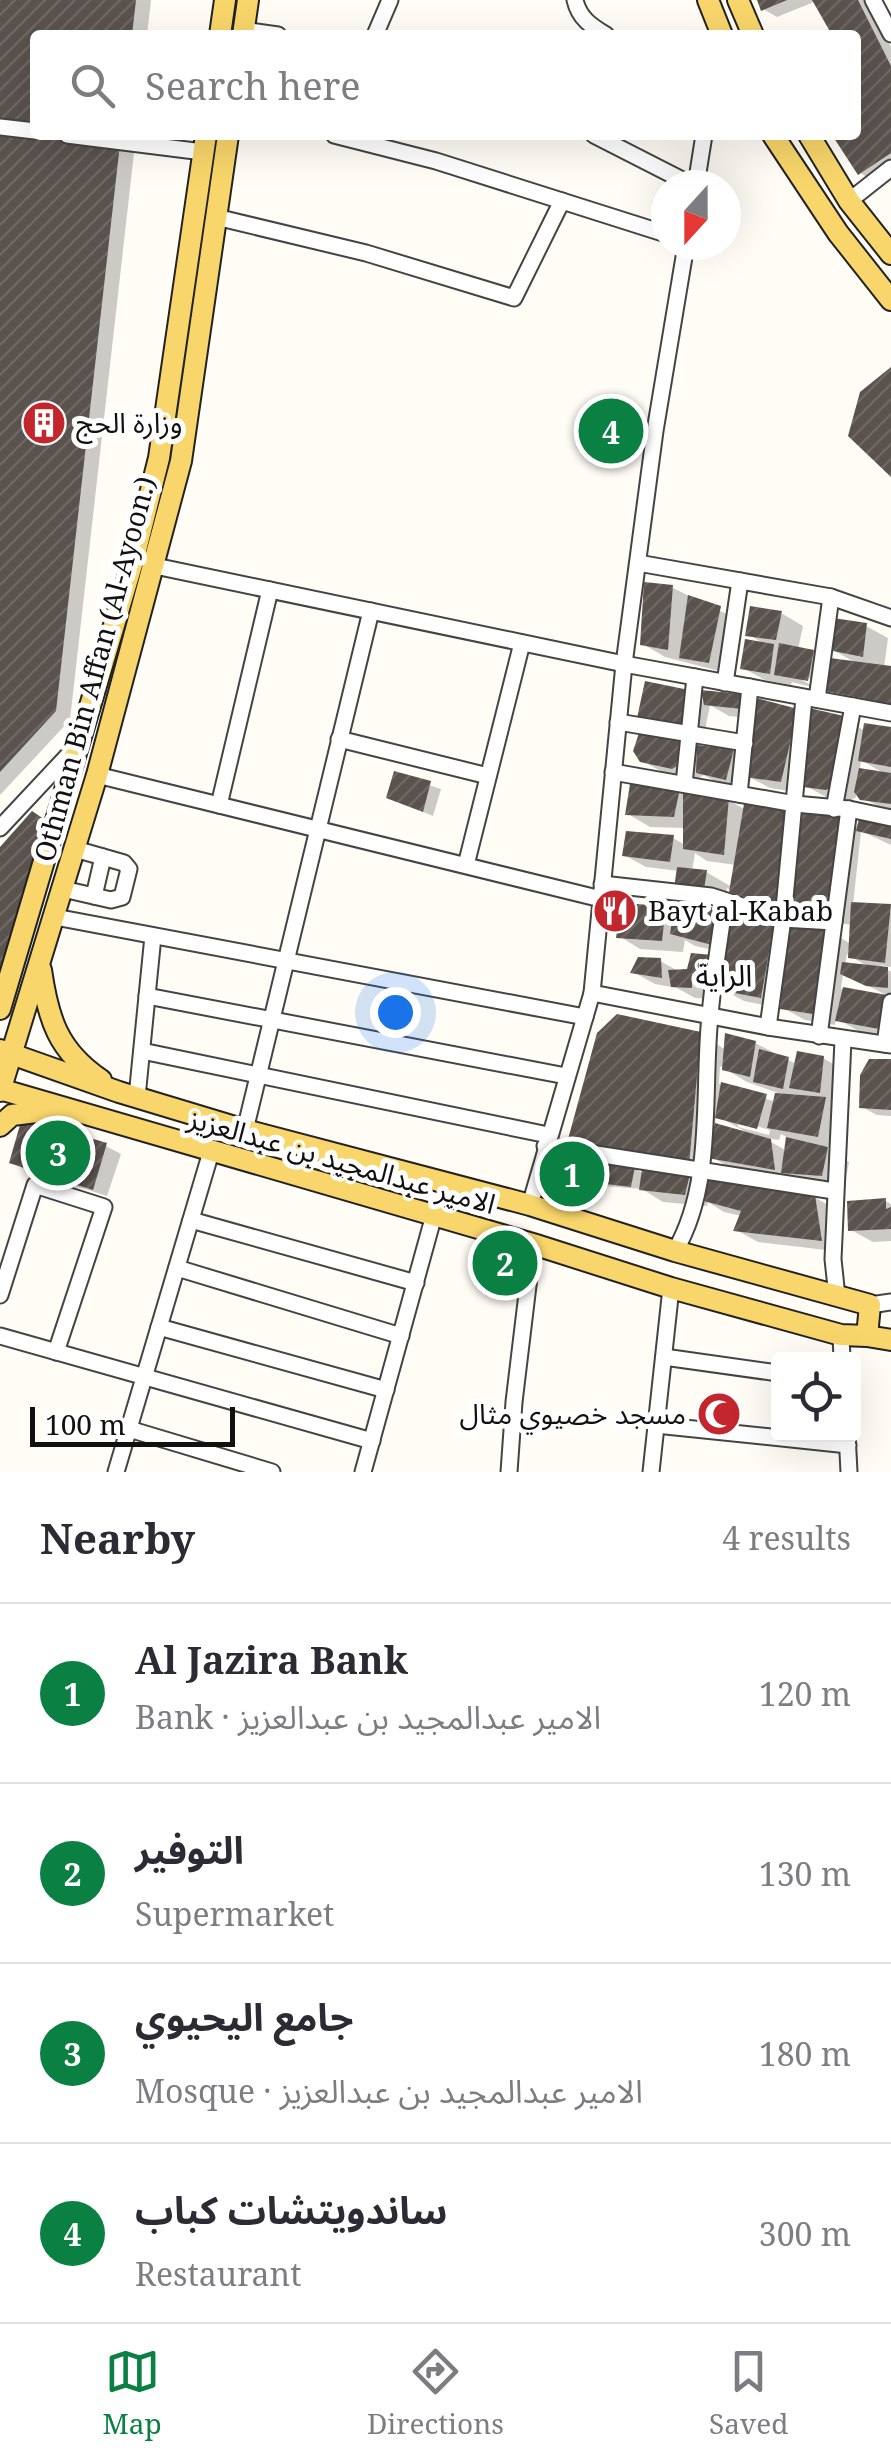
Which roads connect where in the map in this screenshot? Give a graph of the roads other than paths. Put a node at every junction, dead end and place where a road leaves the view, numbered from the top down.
1 (225, 0) edge
2 (248, 0) edge
3 (390, 0) edge
4 (575, 0) edge
5 (708, 0) edge
6 (738, 0) edge
7 (873, 0) edge
8 (221, 30) edge
9 (243, 30) edge
10 (376, 30) edge
11 (599, 30) edge
12 (719, 30) edge
13 (751, 30) edge
14 (891, 34) edge
15 (0, 127) edge
16 (30, 130) edge
17 (153, 140) edge
18 (227, 140) edge
19 (353, 140) edge
20 (411, 140) edge
21 (604, 140) edge
22 (703, 140) edge
23 (777, 140) edge
24 (812, 140) edge
25 (204, 143) edge
26 (404, 153) junction
27 (891, 168) edge
28 (664, 170) edge
29 (697, 170) edge
30 (562, 201) junction
31 (849, 201) junction
32 (216, 218) junction
33 (651, 229) edge
34 (891, 254) edge
35 (684, 260) edge
36 (891, 300) edge
37 (638, 563) junction
38 (154, 566) junction
39 (740, 581) junction
40 (270, 590) junction
41 (831, 597) junction
42 (371, 612) junction
43 (891, 618) edge
44 (522, 643) junction
45 (624, 664) junction
46 (696, 677) junction
47 (724, 682) junction
48 (750, 688) junction
49 (811, 698) junction
50 (853, 706) junction
51 (891, 714) edge
52 (618, 722) junction
53 (689, 734) junction
54 (339, 740) junction
55 (745, 742) junction
56 (79, 744) junction
57 (614, 772) junction
58 (96, 775) junction
59 (488, 776) junction
60 (684, 784) junction
61 (739, 794) junction
62 (795, 804) junction
63 (218, 805) junction
64 (842, 809) junction
65 (891, 818) edge
66 (0, 828) edge
67 (316, 829) junction
68 (74, 850) junction
69 (103, 858) junction
70 (466, 866) junction
71 (63, 889) junction
72 (602, 891) junction
73 (94, 896) junction
74 (725, 901) junction
75 (55, 917) junction
76 (783, 918) junction
77 (834, 922) junction
78 (153, 936) junction
79 (285, 962) junction
80 (40, 965) junction
81 (592, 993) junction
82 (2, 996) edge
83 (147, 996) junction
84 (891, 1002) edge
85 (710, 1015) junction
86 (585, 1016) junction
87 (271, 1021) junction
88 (768, 1027) junction
89 (819, 1036) junction
90 (843, 1040) junction
91 (888, 1045) edge
92 (142, 1052) junction
93 (5, 1053) edge
94 (258, 1074) junction
95 (566, 1076) junction
96 (0, 1090) edge
97 (128, 1095) junction
98 (62, 1109) junction
99 (0, 1126) edge
100 (245, 1130) junction
101 (547, 1140) junction
102 (212, 1152) junction
103 (700, 1171) junction
104 (406, 1172) junction
105 (834, 1192) junction
106 (398, 1204) junction
107 (530, 1205) junction
108 (434, 1216) junction
109 (191, 1220) junction
110 (533, 1244) junction
111 (675, 1250) junction
112 (176, 1268) junction
113 (416, 1283) junction
114 (671, 1288) junction
115 (0, 1295) edge
116 (838, 1296) junction
117 (884, 1305) edge
118 (159, 1327) junction
119 (841, 1335) junction
120 (0, 1336) edge
121 (401, 1336) junction
122 (867, 1336) junction
123 (891, 1340) edge
124 (56, 1352) junction
125 (842, 1352) edge
126 (664, 1356) junction
127 (771, 1373) edge
128 (144, 1378) junction
129 (386, 1390) junction
130 (656, 1425) junction
131 (129, 1429) junction
132 (771, 1434) edge
133 (372, 1441) junction
134 (847, 1442) edge
135 (116, 1472) edge
136 (272, 1472) edge
137 (363, 1472) edge
138 (509, 1472) edge
139 (652, 1472) edge
140 (849, 1472) edge

1 - 8 main road
2 - 9 main road
3 - 10 street
4 - 11 street
5 - 12 main road
6 - 13 main road
7 - 14 street
15 - 16 street
17 - 25 street
18 - 32 main road, Othman Bin Affan (Al-Ayoon.)
19 - 26 street
20 - 26 street
21 - 28 street
22 - 29 street
23 - 36 main road
24 - 31 main road
25 - 56 main road, Othman Bin Affan (Al-Ayoon.)
26 - 30 street
27 - 31 street
30 - 32 street
30 - 33 street
31 - 34 main road
32 - 38 main road, Othman Bin Affan (Al-Ayoon.)
35 - 37 street
37 - 39 street
37 - 45 street
38 - 40 street
38 - 58 main road, Othman Bin Affan (Al-Ayoon.)
39 - 41 street
39 - 47 street
40 - 42 street
40 - 63 street
41 - 43 street
41 - 49 street
42 - 44 street
42 - 54 street
44 - 45 street
44 - 59 street
45 - 46 street
45 - 52 street
46 - 47 street
46 - 53 street
47 - 48 street
48 - 49 street
48 - 55 street
49 - 50 street
49 - 62 street
50 - 51 street
50 - 64 street
52 - 53 street
52 - 57 street
53 - 55 street
53 - 60 street
54 - 59 street
54 - 67 street
55 - 61 street
56 - 66 street
56 - 82 main road, Othman Bin Affan (Al-Ayoon.)
57 - 60 street
57 - 72 street
58 - 63 street
58 - 68 main road, Othman Bin Affan (Al-Ayoon.)
59 - 70 street
60 - 61 street
61 - 62 street
62 - 64 street
62 - 76 street
63 - 67 street
64 - 65 street
64 - 77 street
67 - 70 street
67 - 79 street
68 - 69 street
68 - 71 main road, Othman Bin Affan (Al-Ayoon.)
69 - 73 street
69 - 73 street
70 - 72 street
71 - 73 street
71 - 75 main road, Othman Bin Affan (Al-Ayoon.)
72 - 74 street
72 - 81 street
74 - 76 street
74 - 85 street
75 - 78 street
75 - 80 main road, Othman Bin Affan (Al-Ayoon.)
76 - 77 street
76 - 88 street
77 - 89 street
78 - 79 street
78 - 83 street
79 - 86 street
79 - 87 street
80 - 93 main road, Othman Bin Affan (Al-Ayoon.)
80 - 97 main road
81 - 85 street
81 - 86 street
83 - 87 street
83 - 92 street
84 - 91 street
85 - 88 street
85 - 103 street
86 - 95 street
87 - 94 street
87 - 95 street
88 - 89 street
89 - 90 street
90 - 91 street
90 - 105 street
92 - 94 street
92 - 97 street
93 - 96 main road, Othman Bin Affan (Al-Ayoon.)
93 - 97 main road, الامير عبدالمجيد بن عبدالعزيز
94 - 100 street
94 - 101 street
95 - 101 street
96 - 98 main road, الامير عبدالمجيد بن عبدالعزيز
97 - 100 main road, الامير عبدالمجيد بن عبدالعزيز
98 - 99 main road
98 - 102 main road, الامير عبدالمجيد بن عبدالعزيز
100 - 104 main road, الامير عبدالمجيد بن عبدالعزيز
101 - 103 street
101 - 107 street
102 - 106 main road, الامير عبدالمجيد بن عبدالعزيز
102 - 109 street
103 - 105 street
103 - 111 street
104 - 106 main road
104 - 107 main road, الامير عبدالمجيد بن عبدالعزيز
105 - 116 street
106 - 108 main road, الامير عبدالمجيد بن عبدالعزيز
107 - 111 main road, الامير عبدالمجيد بن عبدالعزيز
108 - 110 main road, الامير عبدالمجيد بن عبدالعزيز
108 - 113 street
109 - 112 street
109 - 113 street
110 - 114 main road, الامير عبدالمجيد بن عبدالعزيز
110 - 138 street
111 - 116 main road, الامير عبدالمجيد بن عبدالعزيز
112 - 118 street
112 - 121 street
113 - 121 street
114 - 119 main road, الامير عبدالمجيد بن عبدالعزيز
114 - 126 street
115 - 124 street
116 - 117 main road, الامير عبدالمجيد بن عبدالعزيز
117 - 122 main road
118 - 128 street
118 - 129 street
119 - 122 main road, الامير عبدالمجيد بن عبدالعزيز
119 - 125 street
120 - 124 street
121 - 129 street
122 - 123 main road, الامير عبدالمجيد بن عبدالعزيز
124 - 128 street
126 - 127 street
126 - 130 street
128 - 131 street
128 - 133 street
129 - 133 street
130 - 132 street
130 - 139 street
131 - 135 street
131 - 136 street
133 - 137 street
134 - 140 street

